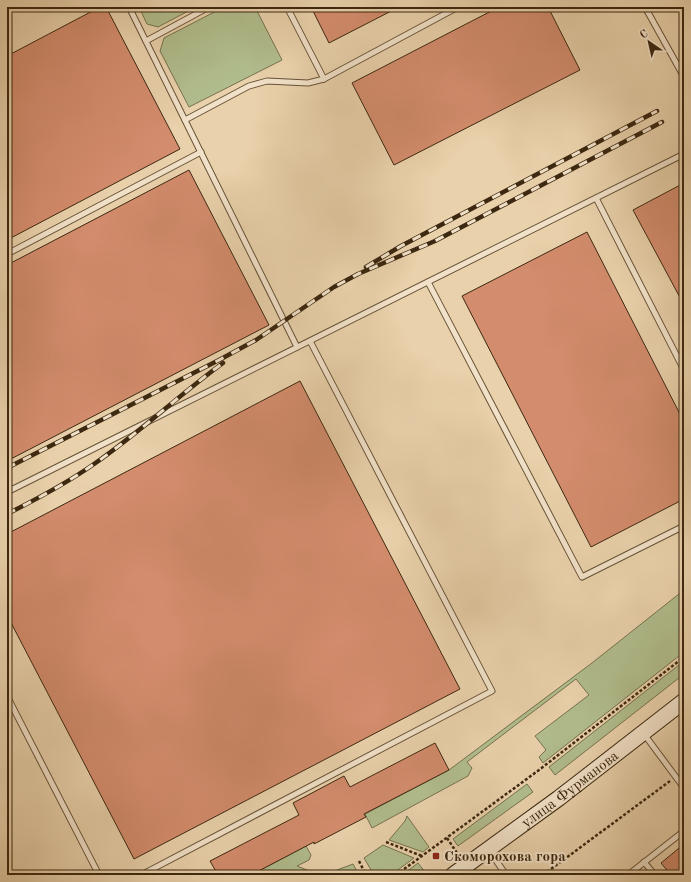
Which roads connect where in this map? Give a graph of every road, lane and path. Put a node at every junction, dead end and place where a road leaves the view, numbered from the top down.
1 (129, 7) edge
2 (209, 7) edge
3 (288, 7) edge
4 (458, 7) edge
5 (645, 7) edge
6 (146, 41) junction
7 (684, 77) edge
8 (324, 79) junction
9 (185, 120) junction
10 (201, 152) junction
11 (684, 154) edge
12 (596, 198) junction
13 (7, 254) edge
14 (428, 282) junction
15 (310, 341) junction
16 (297, 347) junction
17 (684, 370) edge
18 (7, 492) edge
19 (684, 526) edge
20 (684, 657) edge
21 (7, 696) edge
22 (684, 701) edge
23 (643, 733) junction
24 (675, 777) junction
25 (684, 788) edge
26 (684, 831) edge
27 (386, 842) dead end
28 (488, 849) junction
29 (422, 856) junction
30 (359, 861) dead end
31 (644, 862) junction
32 (334, 870) dead end
33 (99, 875) edge
34 (141, 875) edge
35 (334, 875) edge
36 (366, 875) edge
37 (396, 875) edge
38 (453, 875) edge
39 (506, 875) edge
40 (543, 875) edge
41 (628, 875) edge
42 (655, 875) edge

1 - 6 lane
2 - 6 lane
3 - 8 lane
4 - 8 lane
5 - 7 lane
6 - 9 lane
8 - 9 lane
9 - 10 lane
10 - 13 lane
10 - 16 lane
11 - 12 lane
12 - 14 lane
12 - 17 lane
14 - 15 lane
14 - 19 lane
15 - 16 lane
15 - 34 lane
16 - 18 lane
20 - 29 path
21 - 33 lane
22 - 23 main road, улица Фурманова
23 - 24 lane
23 - 28 main road, улица Фурманова
24 - 25 lane
24 - 40 path
26 - 31 lane
27 - 29 path
28 - 38 main road, улица Фурманова
28 - 39 lane
29 - 37 path
30 - 36 path
31 - 41 lane
31 - 42 lane
32 - 35 path

